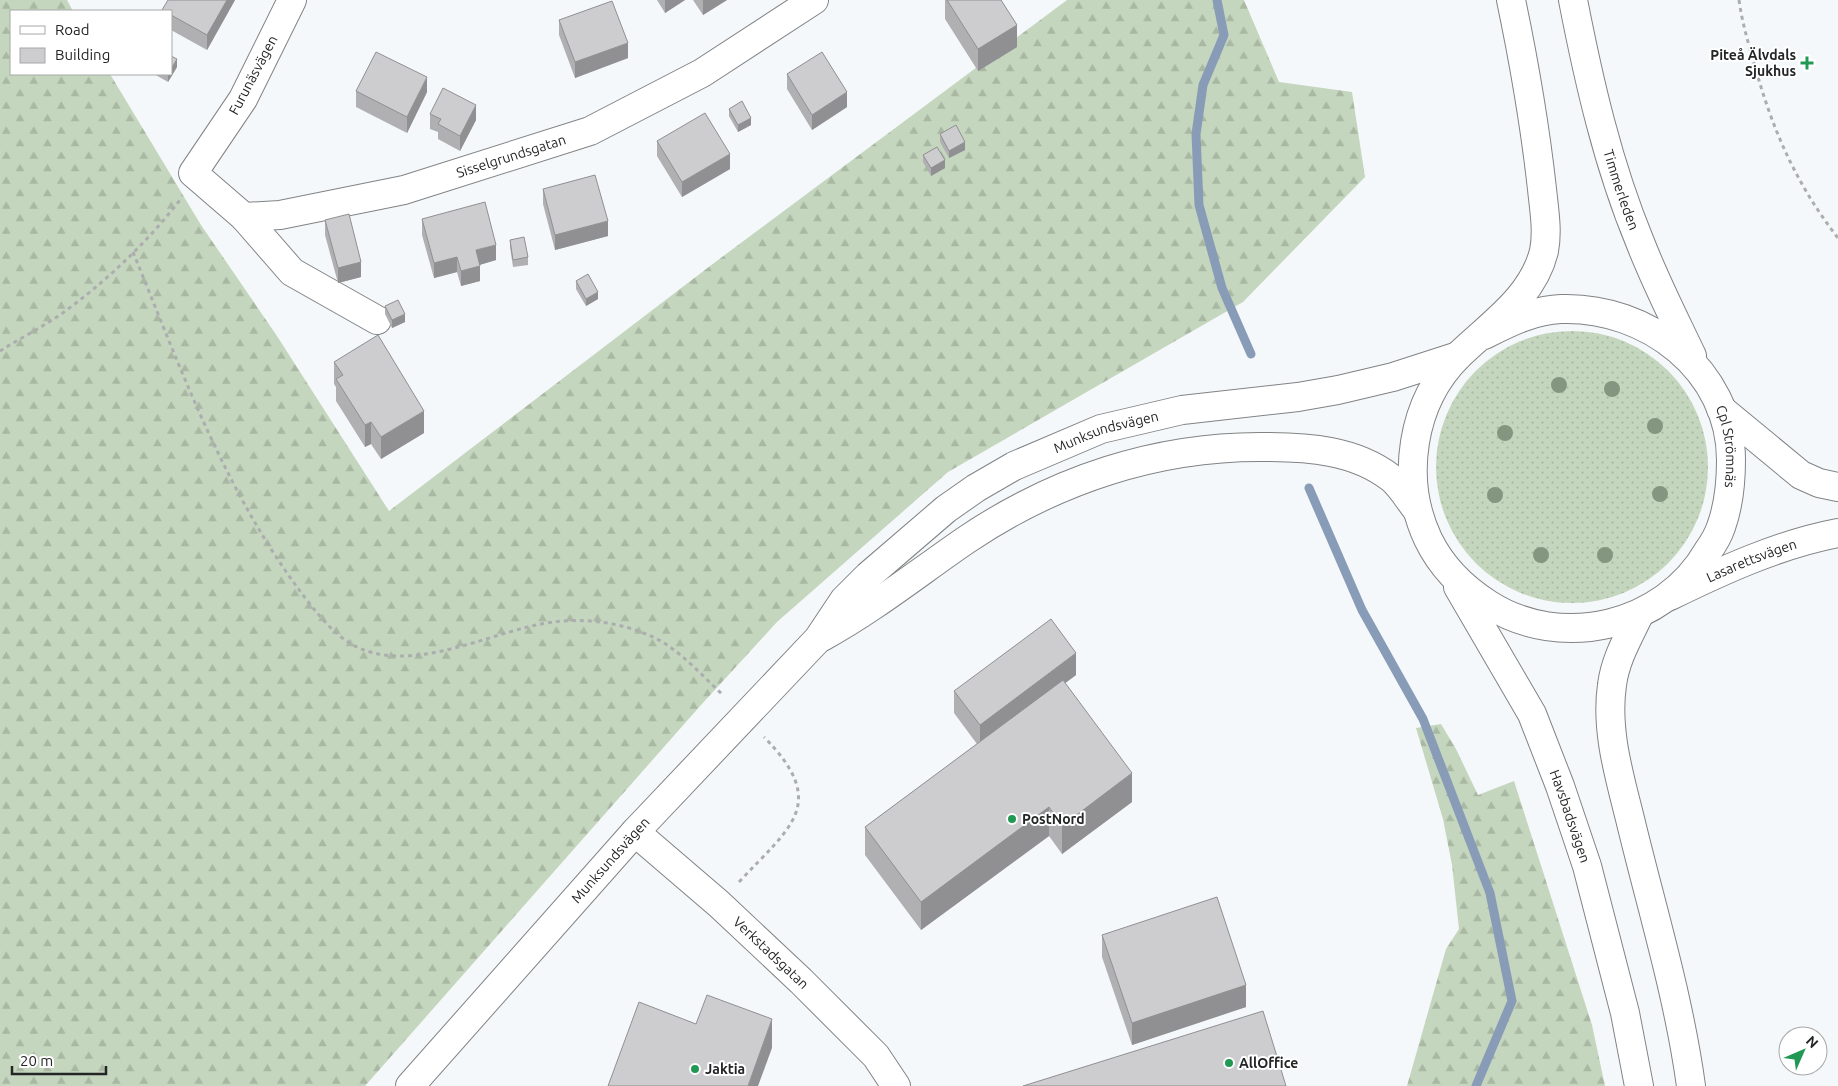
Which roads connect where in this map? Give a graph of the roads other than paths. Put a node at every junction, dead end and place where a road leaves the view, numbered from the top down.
1 (292, 0) edge
2 (814, 0) edge
3 (1511, 0) edge
4 (1573, 0) edge
5 (244, 217) junction
6 (376, 320) dead end
7 (1484, 335) junction
8 (1458, 356) junction
9 (1699, 371) junction
10 (1721, 409) junction
11 (1838, 487) edge
12 (1417, 510) junction
13 (1838, 533) edge
14 (1447, 568) junction
15 (1669, 597) junction
16 (1639, 615) junction
17 (818, 639) junction
18 (635, 832) junction
19 (410, 1086) edge
20 (896, 1086) edge
21 (1639, 1086) edge
22 (1691, 1086) edge

1 - 5 street, Furunäsvägen
2 - 5 street, Sisselgrundsgatan
3 - 7 street
4 - 9 street, Timmerleden
5 - 6 street
7 - 8 street, Cpl Strömnäs
7 - 9 street, Cpl Strömnäs
8 - 12 street, Cpl Strömnäs
8 - 17 street, Munksundsvägen
9 - 10 street, Cpl Strömnäs
10 - 11 street
10 - 15 street, Cpl Strömnäs
12 - 14 street, Cpl Strömnäs
12 - 17 street, Munksundsvägen
13 - 15 street, Lasarettsvägen
14 - 16 street, Cpl Strömnäs
14 - 21 street, Havsbadsvägen
15 - 16 street, Cpl Strömnäs
16 - 22 street
17 - 18 street, Munksundsvägen
18 - 19 street, Munksundsvägen
18 - 20 street, Verkstadsgatan

